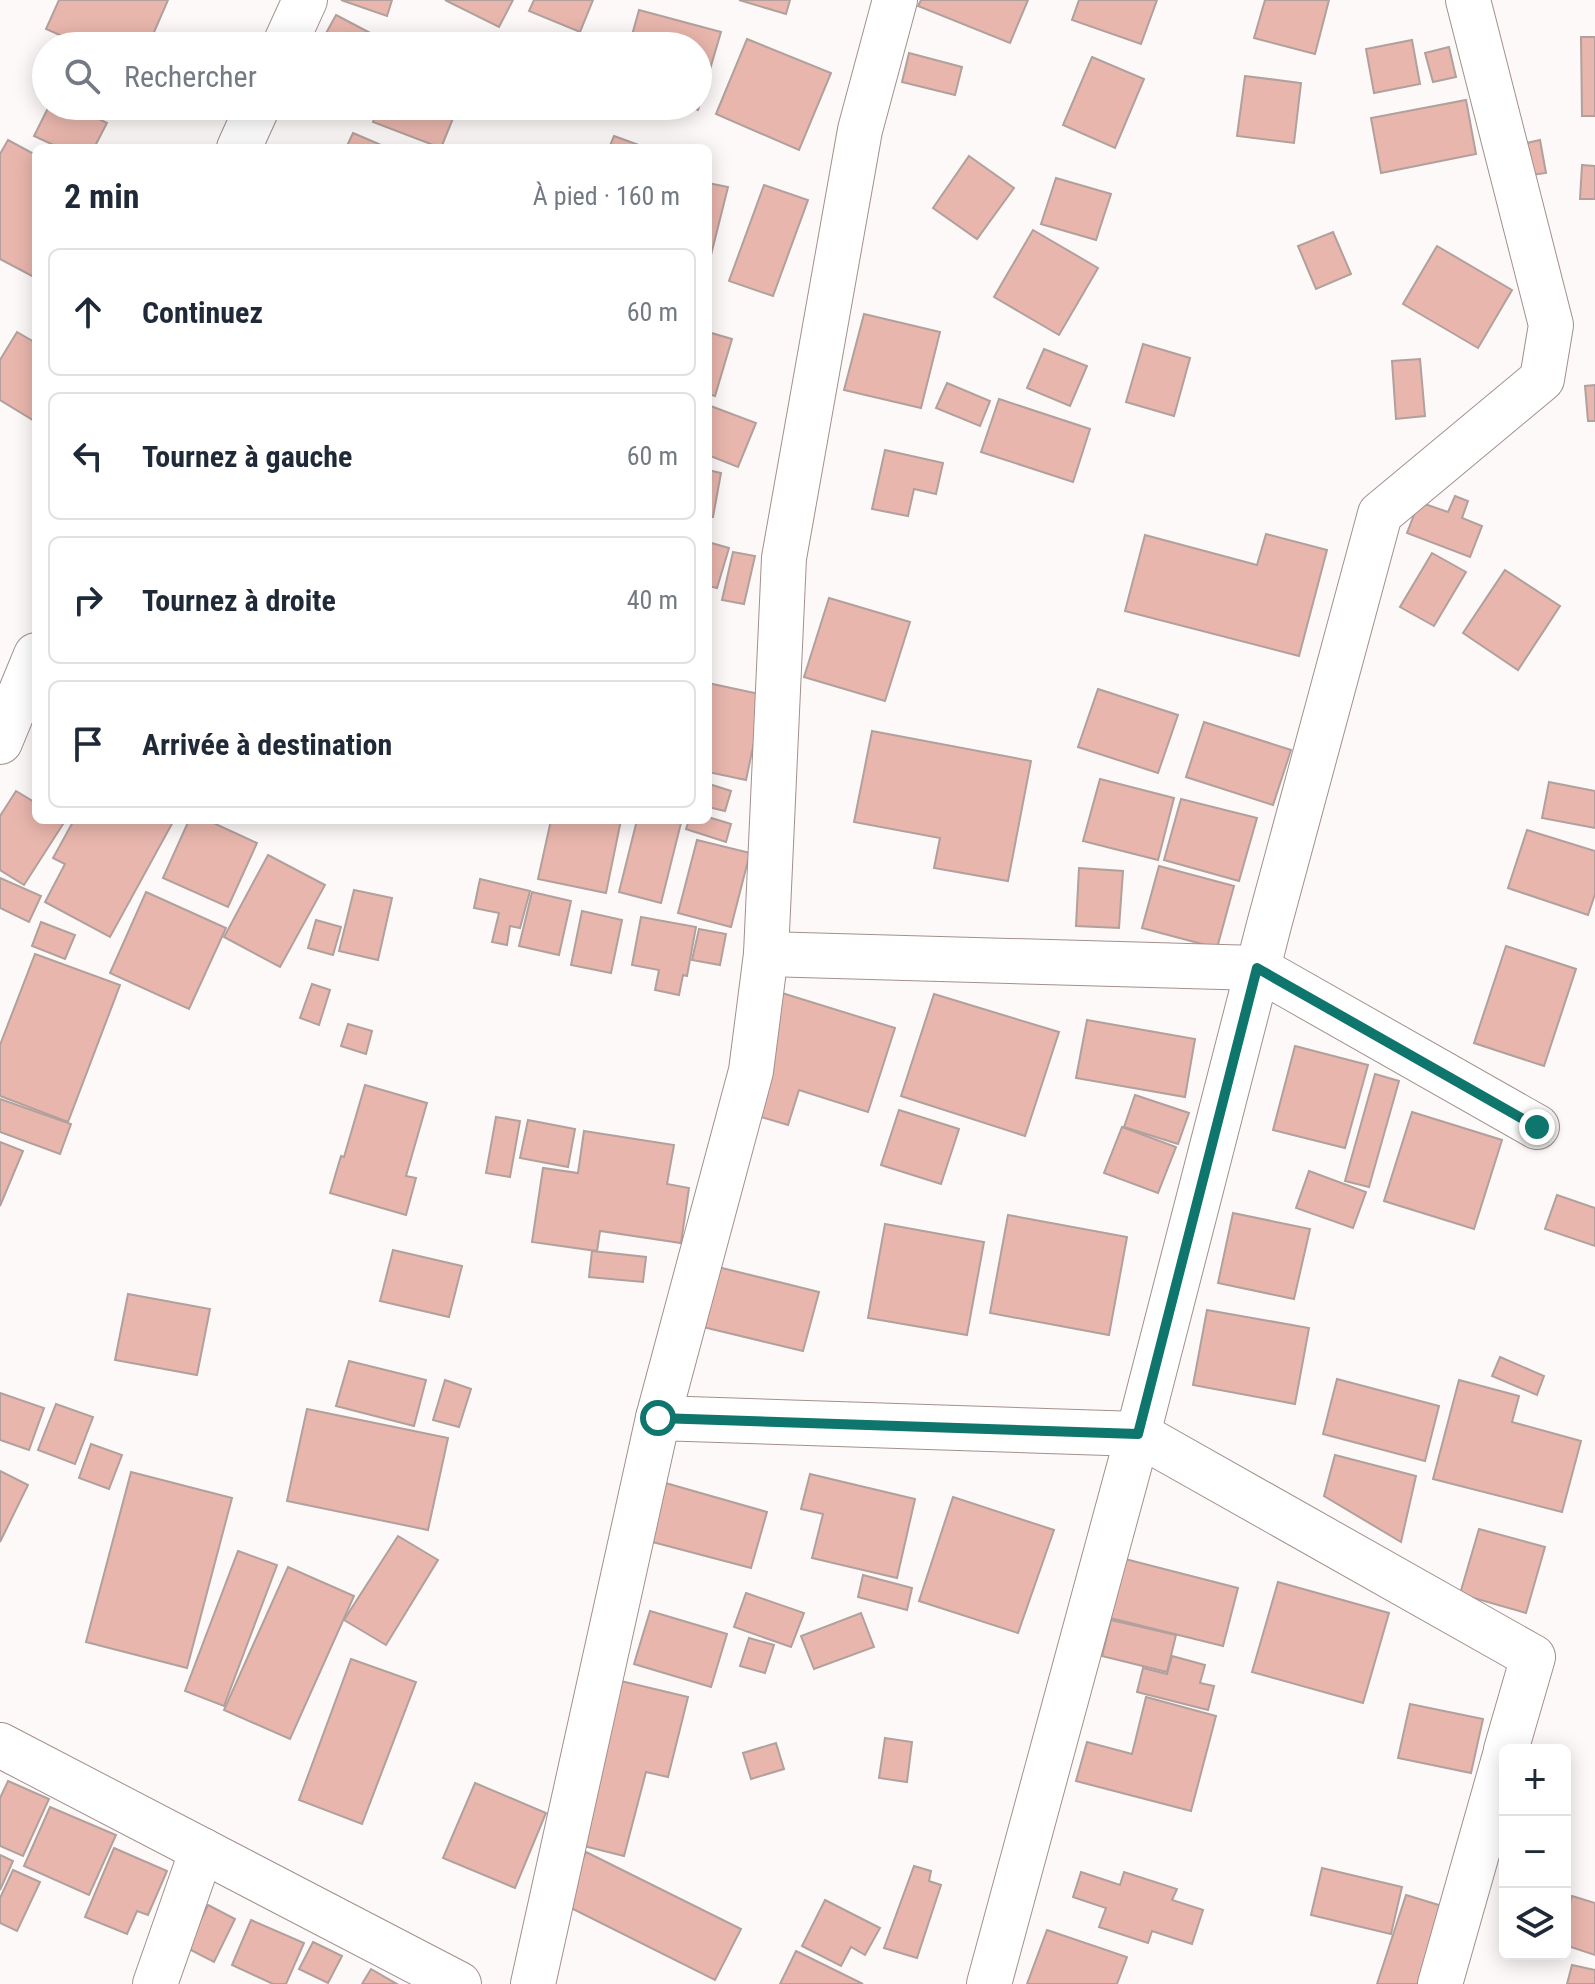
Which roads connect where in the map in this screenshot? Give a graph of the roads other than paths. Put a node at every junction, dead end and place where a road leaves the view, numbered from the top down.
1 (305, 0) edge
2 (895, 0) edge
3 (1468, 0) edge
4 (290, 32) edge
5 (252, 120) edge
6 (241, 144) edge
7 (21, 664) edge
8 (0, 742) edge
9 (766, 954) junction
10 (1257, 968) junction
11 (1537, 1127) dead end
12 (658, 1418) junction
13 (1138, 1434) junction
14 (1508, 1744) edge
15 (0, 1745) edge
16 (1499, 1777) edge
17 (202, 1850) junction
18 (155, 1984) edge
19 (459, 1984) edge
20 (533, 1984) edge
21 (989, 1984) edge
22 (1440, 1984) edge

1 - 4 street
2 - 9 street
3 - 10 street
5 - 6 street
7 - 8 street
9 - 10 street
9 - 12 street
10 - 11 street
10 - 13 street
12 - 13 street
12 - 20 street
13 - 14 street
13 - 21 street
15 - 17 street
16 - 22 street
17 - 18 street
17 - 19 street

